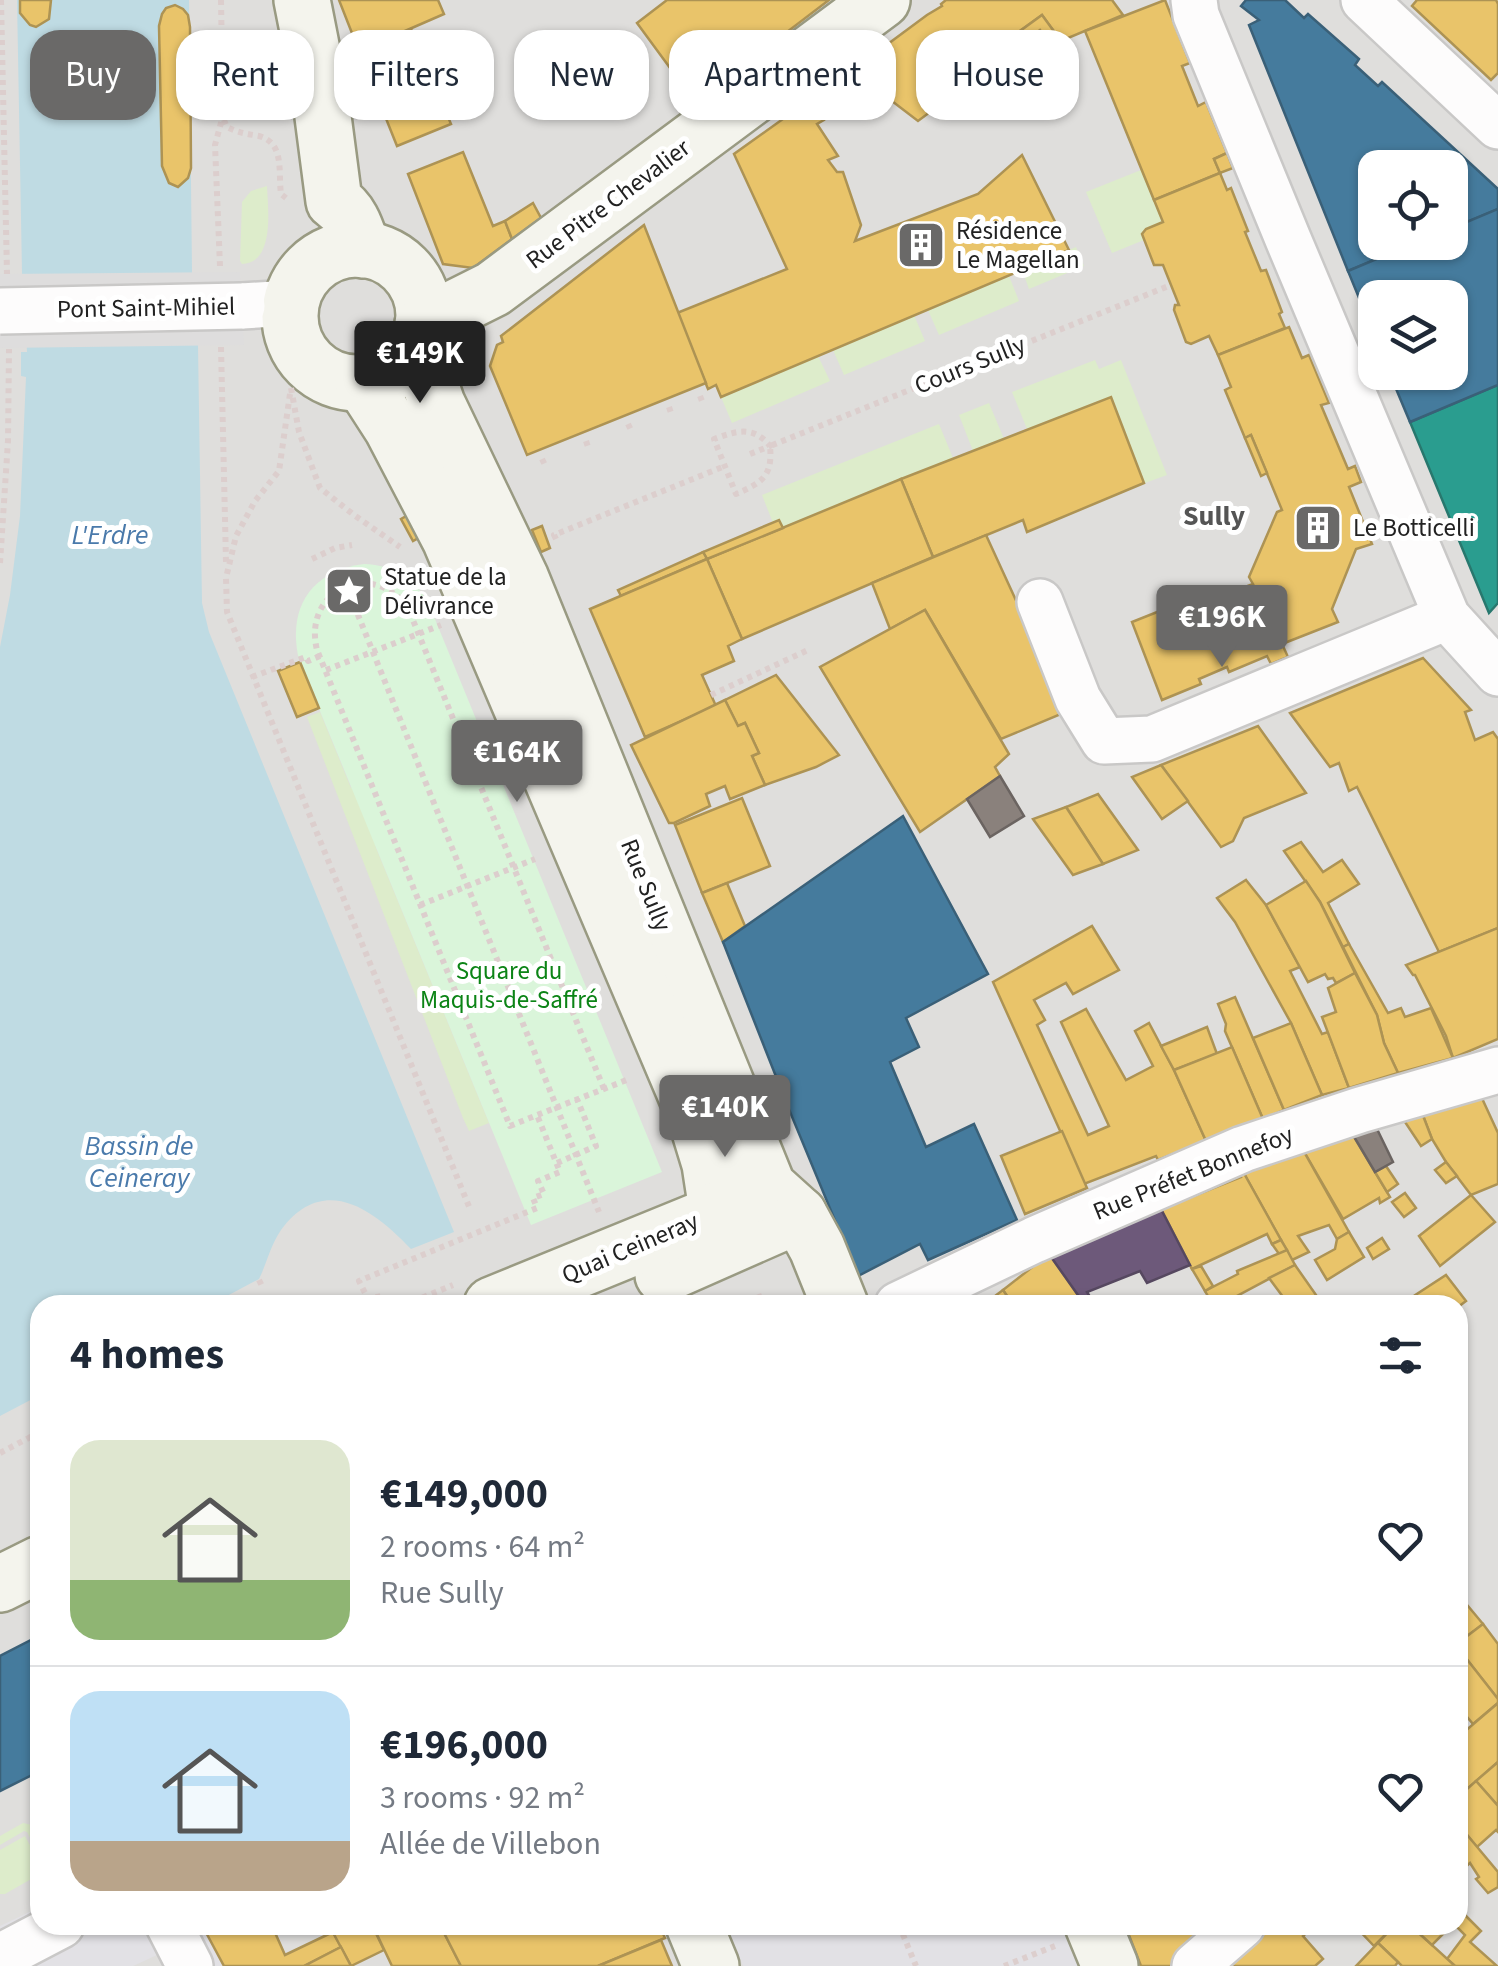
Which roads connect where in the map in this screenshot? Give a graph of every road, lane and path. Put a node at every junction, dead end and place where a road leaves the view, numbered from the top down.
1 (1, 0) edge
2 (221, 0) edge
3 (302, 0) edge
4 (882, 0) edge
5 (1194, 0) edge
6 (1364, 0) edge
7 (222, 30) edge
8 (1, 65) edge
9 (222, 120) edge
10 (224, 120) edge
11 (1498, 126) edge
12 (2, 178) edge
13 (314, 204) junction
14 (364, 250) junction
15 (1171, 286) dead end
16 (266, 287) junction
17 (5, 311) edge
18 (420, 335) junction
19 (221, 347) dead end
20 (364, 383) junction
21 (4, 441) edge
22 (770, 446) junction
23 (750, 454) dead end
24 (725, 466) junction
25 (3, 489) edge
26 (352, 545) dead end
27 (408, 551) dead end
28 (1, 554) edge
29 (312, 560) dead end
30 (0, 562) edge
31 (226, 578) junction
32 (501, 595) junction
33 (1040, 602) dead end
34 (354, 605) dead end
35 (1448, 617) junction
36 (419, 634) junction
37 (808, 650) dead end
38 (373, 652) junction
39 (320, 656) junction
40 (326, 670) junction
41 (1498, 673) edge
42 (252, 677) junction
43 (712, 695) dead end
44 (579, 842) junction
45 (514, 868) junction
46 (468, 886) junction
47 (420, 905) junction
48 (672, 1062) junction
49 (1498, 1070) edge
50 (604, 1089) junction
51 (577, 1099) junction
52 (558, 1107) junction
53 (537, 1115) junction
54 (577, 1154) junction
55 (557, 1163) junction
56 (586, 1179) dead end
57 (783, 1201) junction
58 (470, 1209) dead end
59 (717, 1210) junction
60 (366, 1295) edge
61 (517, 1295) edge
62 (609, 1295) edge
63 (836, 1295) edge
64 (919, 1295) edge
65 (30, 1437) edge
66 (0, 1453) edge
67 (30, 1569) edge
68 (0, 1584) edge
69 (42, 1935) edge
70 (174, 1935) edge
71 (698, 1935) edge
72 (904, 1935) edge
73 (1231, 1935) edge
74 (1090, 1944) edge
75 (0, 1957) edge
76 (190, 1966) edge
77 (711, 1966) edge
78 (916, 1966) edge
79 (1004, 1966) edge
80 (1195, 1966) edge

1 - 8 path
2 - 7 path
3 - 13 street
4 - 18 street, Rue Pitre Chevalier
5 - 35 street
6 - 11 street
8 - 12 path
9 - 16 path
10 - 13 path
12 - 17 path
13 - 14 street
13 - 16 street
14 - 16 street
14 - 18 street
15 - 22 path, Cours Sully
16 - 17 street, Pont Saint-Mihiel, bridge
16 - 20 street
17 - 21 path
18 - 20 street
18 - 32 street, Rue Sully
19 - 31 path
20 - 32 street, Rue Sully
21 - 25 path
22 - 23 path, Cours Sully
22 - 24 path
22 - 24 path
24 - 32 path
25 - 28 path
26 - 29 path
27 - 31 path
28 - 30 path
31 - 42 path
32 - 36 path
32 - 44 street, Rue Sully
32 - 57 street, Rue Sully
33 - 35 street
34 - 38 path
35 - 41 street
36 - 38 path
36 - 39 path
36 - 45 path
37 - 43 path
38 - 40 path
38 - 46 path
39 - 40 path
39 - 42 path
40 - 47 path
42 - 58 path
44 - 45 path
44 - 48 street, Rue Sully
45 - 46 path
45 - 50 path
46 - 47 path
46 - 52 path
47 - 53 path
48 - 50 path
48 - 59 street, Rue Sully
49 - 64 street, Rue Préfet Bonnefoy
50 - 51 path
51 - 52 path
51 - 54 path
52 - 53 path
52 - 54 path
53 - 55 path
54 - 55 path
54 - 56 path
55 - 60 path
57 - 59 street, Quai Ceineray
57 - 62 street, Quai Ceineray
57 - 63 street, Rue Sully
59 - 61 street, Quai Ceineray
65 - 66 path
67 - 68 street
69 - 75 street
70 - 76 street
71 - 77 street
72 - 78 path
73 - 80 street
74 - 79 path

